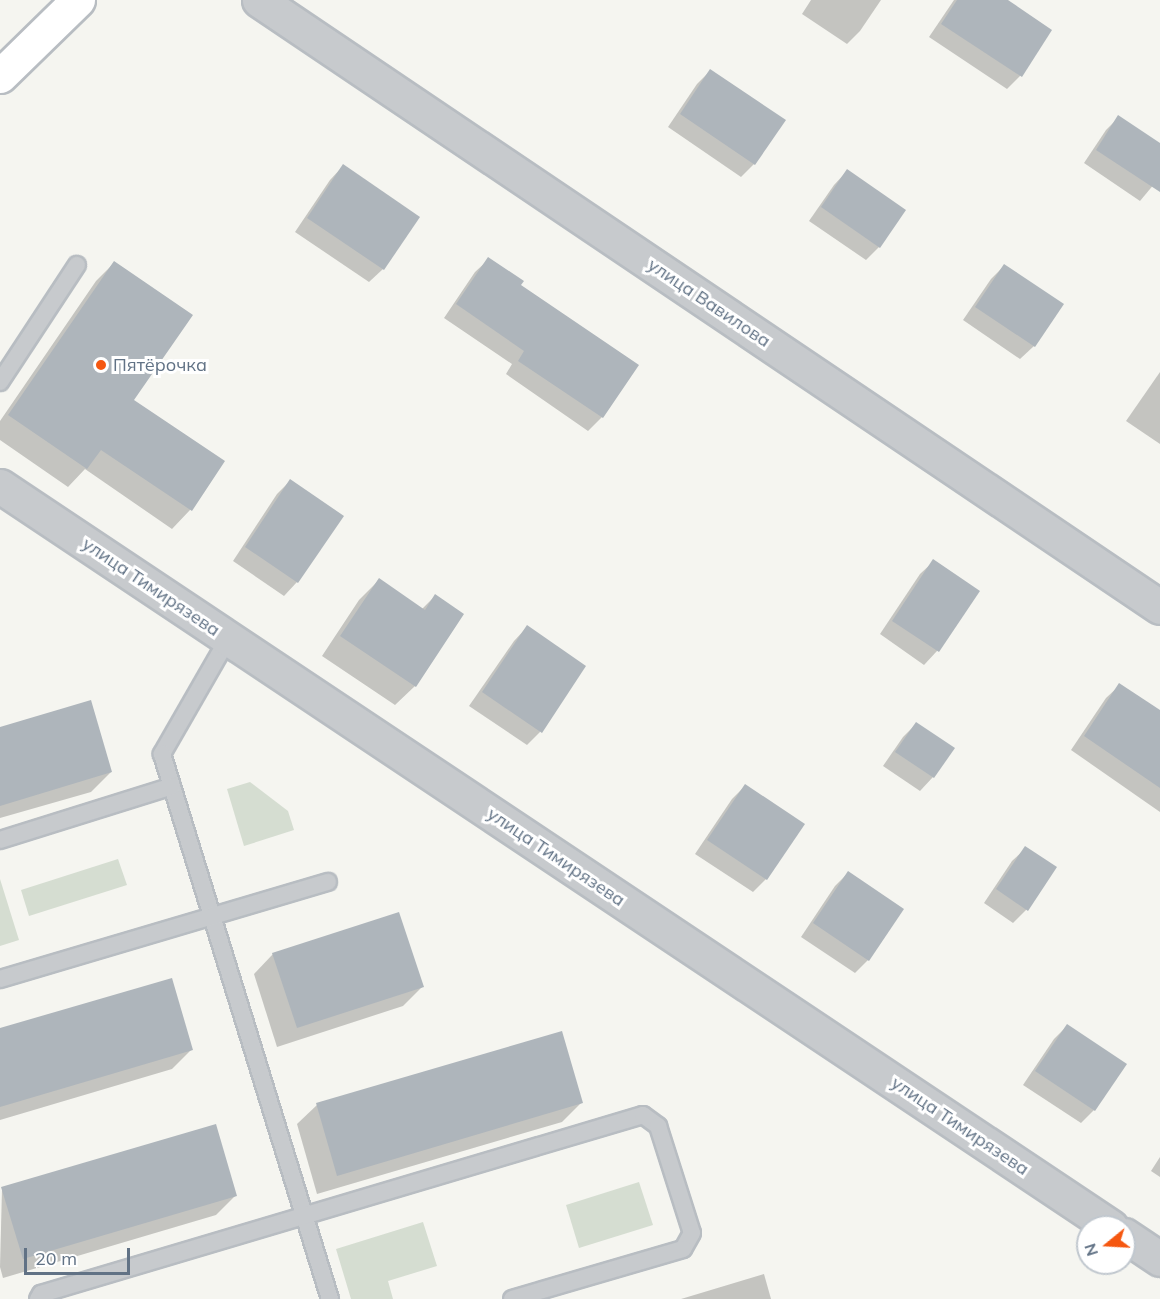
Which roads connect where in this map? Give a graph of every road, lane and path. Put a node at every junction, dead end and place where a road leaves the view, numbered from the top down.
1 (78, 0) edge
2 (259, 0) edge
3 (0, 76) edge
4 (77, 265) dead end
5 (0, 382) edge
6 (0, 486) edge
7 (1160, 607) edge
8 (228, 639) junction
9 (172, 786) junction
10 (0, 840) edge
11 (328, 882) dead end
12 (212, 916) junction
13 (0, 979) edge
14 (1094, 1215) edge
15 (305, 1217) junction
16 (1136, 1243) edge
17 (1160, 1259) edge
18 (38, 1299) edge
19 (330, 1299) edge
20 (512, 1299) edge

1 - 3 main road
2 - 7 street, улица Вавилова
4 - 5 lane
6 - 8 street, улица Тимирязева
8 - 9 lane
8 - 14 street, улица Тимирязева
9 - 10 lane
9 - 12 lane
11 - 12 lane
12 - 13 lane
12 - 15 lane
15 - 18 lane
15 - 19 lane
15 - 20 lane
16 - 17 street

